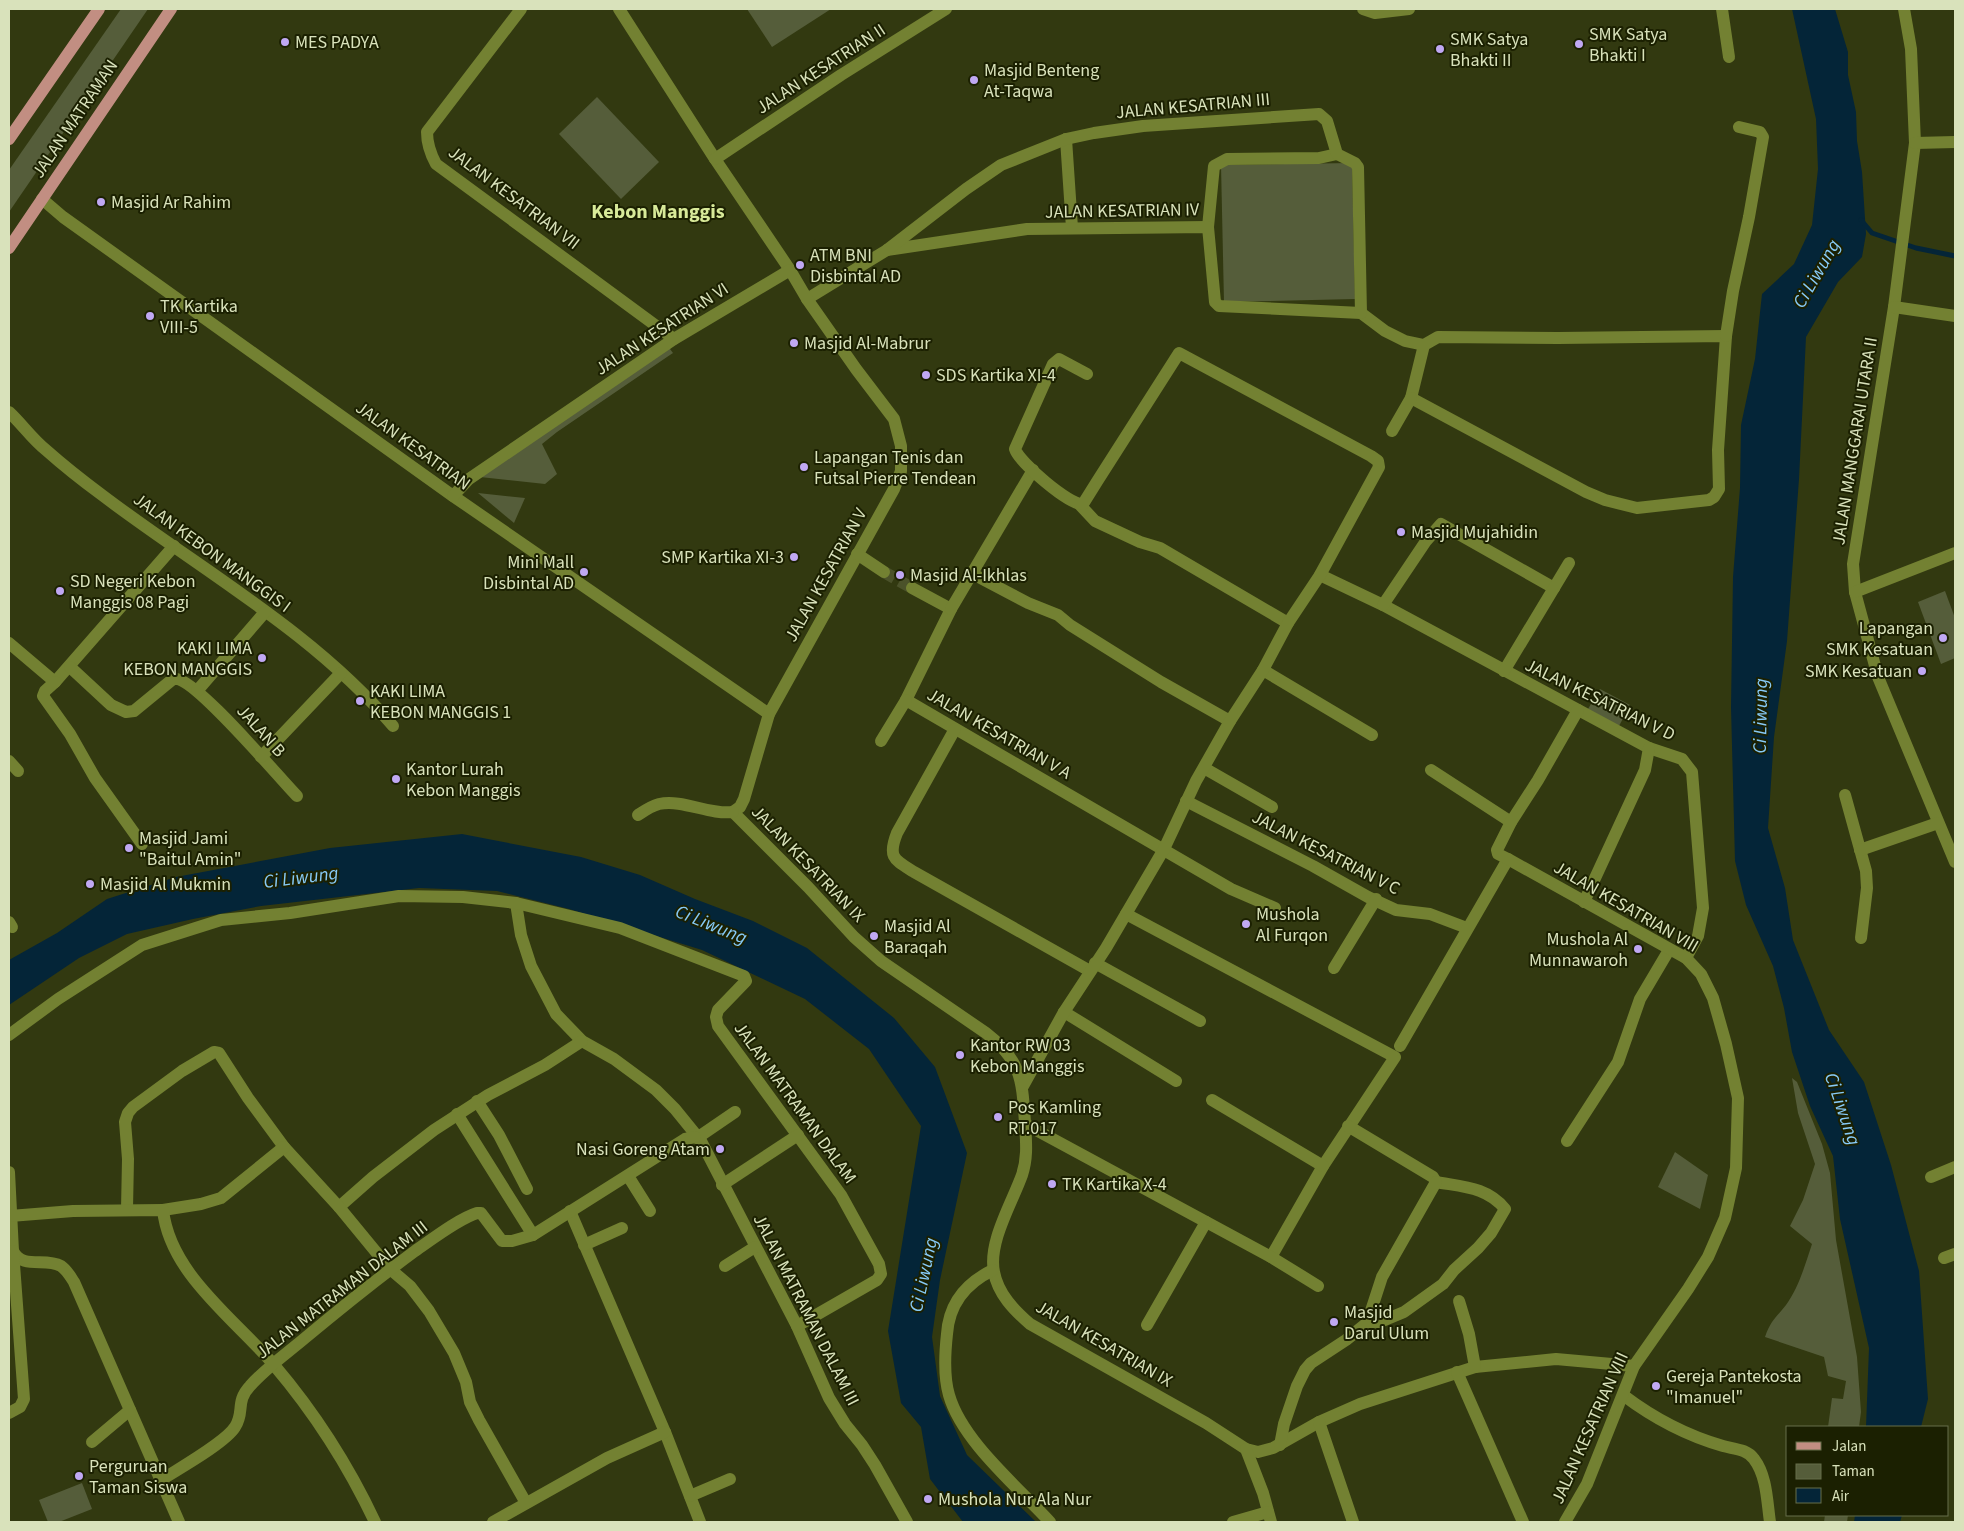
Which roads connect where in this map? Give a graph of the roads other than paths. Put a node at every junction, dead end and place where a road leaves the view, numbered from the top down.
1 (98, 9) edge
2 (170, 9) edge
3 (522, 9) edge
4 (619, 9) edge
5 (946, 9) edge
6 (1363, 9) edge
7 (1409, 9) edge
8 (1722, 9) edge
9 (1904, 9) edge
10 (1729, 57) dead end
11 (1739, 127) dead end
12 (1066, 139) junction
13 (9, 140) edge
14 (1955, 142) edge
15 (1915, 143) junction
16 (1337, 154) junction
17 (715, 159) junction
18 (42, 199) junction
19 (1208, 227) junction
20 (1072, 228) junction
21 (9, 248) edge
22 (887, 250) junction
23 (790, 270) junction
24 (807, 299) junction
25 (1894, 307) junction
26 (1361, 313) junction
27 (1955, 316) edge
28 (1726, 336) junction
29 (674, 339) junction
30 (1424, 346) junction
31 (1087, 374) dead end
32 (1411, 398) junction
33 (9, 412) edge
34 (1392, 431) dead end
35 (1032, 470) junction
36 (453, 496) junction
37 (1080, 505) junction
38 (174, 546) junction
39 (857, 554) junction
40 (1955, 554) edge
41 (1569, 562) dead end
42 (884, 572) tunnel mouth
43 (971, 573) junction
44 (1320, 575) junction
45 (912, 588) tunnel mouth
46 (1554, 588) junction
47 (1855, 592) junction
48 (1383, 606) junction
49 (951, 610) junction
50 (264, 612) junction
51 (1288, 624) junction
52 (9, 643) edge
53 (70, 667) junction
54 (1263, 670) junction
55 (1504, 671) junction
56 (341, 673) junction
57 (55, 682) junction
58 (197, 691) junction
59 (906, 700) junction
60 (1578, 710) junction
61 (769, 714) junction
62 (1230, 721) junction
63 (393, 726) dead end
64 (956, 729) junction
65 (1372, 735) dead end
66 (881, 741) dead end
67 (1649, 748) junction
68 (261, 757) junction
69 (9, 761) edge
70 (1204, 768) junction
71 (1431, 770) dead end
72 (18, 771) dead end
73 (1845, 795) dead end
74 (297, 796) dead end
75 (1186, 801) junction
76 (1272, 807) dead end
77 (733, 812) junction
78 (638, 815) dead end
79 (1511, 822) junction
80 (1938, 823) junction
81 (142, 844) dead end
82 (1164, 849) junction
83 (1860, 850) junction
84 (1508, 859) junction
85 (1955, 862) edge
86 (1376, 899) junction
87 (1584, 902) junction
88 (516, 903) junction
89 (1275, 908) dead end
90 (1126, 914) junction
91 (1467, 928) junction
92 (1862, 938) dead end
93 (1669, 950) junction
94 (1686, 958) junction
95 (1092, 967) junction
96 (1334, 968) dead end
97 (1064, 1012) junction
98 (1200, 1021) dead end
99 (9, 1035) edge
100 (582, 1041) junction
101 (1400, 1046) dead end
102 (1176, 1081) dead end
103 (1023, 1086) junction
104 (1212, 1100) dead end
105 (477, 1101) junction
106 (735, 1112) dead end
107 (457, 1114) junction
108 (1025, 1124) junction
109 (1348, 1126) junction
110 (798, 1135) junction
111 (696, 1137) junction
112 (1567, 1141) dead end
113 (284, 1147) junction
114 (1323, 1166) junction
115 (1955, 1167) edge
116 (9, 1172) edge
117 (628, 1176) junction
118 (1931, 1177) dead end
119 (1436, 1182) junction
120 (722, 1184) junction
121 (527, 1189) dead end
122 (339, 1207) junction
123 (127, 1209) junction
124 (163, 1210) junction
125 (570, 1211) junction
126 (650, 1211) dead end
127 (10, 1216) junction
128 (1206, 1222) junction
129 (622, 1228) dead end
130 (533, 1234) junction
131 (584, 1245) junction
132 (755, 1247) junction
133 (13, 1251) junction
134 (1271, 1256) junction
135 (725, 1266) dead end
136 (390, 1270) junction
137 (993, 1270) junction
138 (1318, 1286) dead end
139 (1459, 1301) dead end
140 (1368, 1323) junction
141 (1147, 1325) dead end
142 (797, 1326) junction
143 (273, 1364) junction
144 (1634, 1366) junction
145 (1475, 1367) junction
146 (1457, 1372) junction
147 (1623, 1395) junction
148 (130, 1410) junction
149 (9, 1412) edge
150 (1319, 1422) junction
151 (665, 1432) junction
152 (92, 1442) dead end
153 (1280, 1445) junction
154 (1246, 1449) junction
155 (730, 1479) dead end
156 (161, 1480) junction
157 (690, 1496) junction
158 (526, 1503) junction
159 (1269, 1517) edge
160 (179, 1522) edge
161 (375, 1522) edge
162 (493, 1522) edge
163 (700, 1522) edge
164 (907, 1522) edge
165 (1050, 1522) edge
166 (1233, 1522) edge
167 (1353, 1522) edge
168 (1523, 1522) edge
169 (1565, 1522) edge
170 (1770, 1522) edge

1 - 13 main road
2 - 18 main road, JALAN MATRAMAN
3 - 29 street, JALAN KESATRIAN VII
4 - 17 street
5 - 17 street, JALAN KESATRIAN II
6 - 7 street
8 - 10 street
9 - 15 street, JALAN MANGGARAI UTARA II
11 - 28 street
12 - 16 street, JALAN KESATRIAN III
12 - 20 street
12 - 22 street, JALAN KESATRIAN III
14 - 15 street
15 - 25 street, JALAN MANGGARAI UTARA II
16 - 19 street
16 - 26 street
17 - 23 street
18 - 21 main road, JALAN MATRAMAN
18 - 36 street, JALAN KESATRIAN
19 - 20 street, JALAN KESATRIAN IV
19 - 26 street, JALAN KESATRIAN IV
20 - 22 street, JALAN KESATRIAN IV
22 - 24 street
23 - 24 street
23 - 29 street, JALAN KESATRIAN VI
24 - 39 street, JALAN KESATRIAN V
25 - 27 street
25 - 47 street, JALAN MANGGARAI UTARA II
26 - 30 street
28 - 30 street
28 - 32 street
29 - 36 street, JALAN KESATRIAN VI
30 - 32 street
31 - 35 street
32 - 34 street
33 - 38 street, JALAN KEBON MANGGIS I
35 - 37 street
35 - 43 street, JALAN KESATRIAN V A
36 - 61 street, JALAN KESATRIAN
37 - 44 street
37 - 51 street
38 - 50 street, JALAN KEBON MANGGIS I
38 - 53 street
39 - 42 street
39 - 61 street, JALAN KESATRIAN V
40 - 47 street
41 - 46 street
43 - 49 street, JALAN KESATRIAN V A
43 - 62 street
44 - 48 street, JALAN KESATRIAN V D
44 - 51 street
45 - 49 street
46 - 48 street
46 - 55 street
47 - 80 street, JALAN MANGGARAI UTARA II
48 - 55 street, JALAN KESATRIAN V D
49 - 59 street, JALAN KESATRIAN V A
50 - 56 street, JALAN KEBON MANGGIS I
50 - 58 street
51 - 54 street
52 - 57 street
53 - 57 street
53 - 58 street, JALAN B
54 - 62 street
54 - 65 street
55 - 60 street, JALAN KESATRIAN V D
56 - 63 street, JALAN KEBON MANGGIS I
56 - 68 street
57 - 81 street
58 - 68 street, JALAN B
59 - 64 street, JALAN KESATRIAN V A
59 - 66 street
60 - 67 street, JALAN KESATRIAN V D
60 - 79 street
61 - 77 street, JALAN KESATRIAN IX
62 - 70 street
64 - 82 street, JALAN KESATRIAN V A
64 - 95 street
67 - 87 street
67 - 94 street, JALAN KESATRIAN V D
68 - 74 street, JALAN B
69 - 72 street
70 - 75 street
70 - 76 street
71 - 79 street
73 - 83 street
75 - 82 street
75 - 86 street, JALAN KESATRIAN V C
77 - 78 street
77 - 103 street, JALAN KESATRIAN IX
79 - 84 street
80 - 83 street
80 - 85 street, JALAN MANGGARAI UTARA II
82 - 89 street, JALAN KESATRIAN V A
82 - 90 street
83 - 92 street
84 - 87 street, JALAN KESATRIAN VIII
84 - 91 street
86 - 91 street, JALAN KESATRIAN V C
86 - 96 street
87 - 93 street, JALAN KESATRIAN VIII
88 - 99 street, JALAN MATRAMAN DALAM
88 - 100 street, JALAN MATRAMAN DALAM III
88 - 110 street, JALAN MATRAMAN DALAM
90 - 95 street
90 - 109 street
91 - 101 street
93 - 94 street, JALAN KESATRIAN VIII
93 - 112 street
94 - 144 street, JALAN KESATRIAN VIII
95 - 97 street
95 - 98 street
97 - 102 street
97 - 103 street
100 - 105 street
100 - 111 street, JALAN MATRAMAN DALAM III
103 - 108 street, JALAN KESATRIAN IX
104 - 114 street
105 - 107 street
105 - 121 street
106 - 111 street
107 - 122 street
107 - 130 street
108 - 128 street
108 - 137 street, JALAN KESATRIAN IX
109 - 114 street
109 - 119 street
110 - 120 street
110 - 142 street, JALAN MATRAMAN DALAM
111 - 117 street, JALAN MATRAMAN DALAM III
111 - 120 street, JALAN MATRAMAN DALAM III
113 - 122 street
113 - 123 street
113 - 124 street
114 - 134 street
115 - 118 street
116 - 127 street
117 - 125 street, JALAN MATRAMAN DALAM III
117 - 126 street
119 - 140 street
119 - 140 street
120 - 132 street, JALAN MATRAMAN DALAM III
122 - 136 street
123 - 124 street
123 - 127 street
124 - 143 street
125 - 130 street, JALAN MATRAMAN DALAM III
125 - 131 street
127 - 133 street
128 - 134 street
128 - 141 street
129 - 131 street
130 - 136 street, JALAN MATRAMAN DALAM III
131 - 151 street
132 - 135 street
132 - 142 street, JALAN MATRAMAN DALAM III
133 - 148 street
133 - 149 street
134 - 138 street
136 - 143 street, JALAN MATRAMAN DALAM III
136 - 158 street
137 - 154 street, JALAN KESATRIAN IX
137 - 165 street
139 - 145 street
140 - 153 street
142 - 164 street, JALAN MATRAMAN DALAM III
143 - 156 street, JALAN MATRAMAN DALAM III
143 - 161 street
144 - 145 street
144 - 147 street, JALAN KESATRIAN VIII
145 - 146 street
146 - 150 street
146 - 168 street
147 - 169 street, JALAN KESATRIAN VIII
147 - 170 street
148 - 152 street
148 - 156 street
150 - 153 street
150 - 167 street
151 - 157 street
151 - 158 street
153 - 154 street
154 - 159 street
155 - 157 street
156 - 160 street
157 - 163 street
158 - 162 street
159 - 166 street

